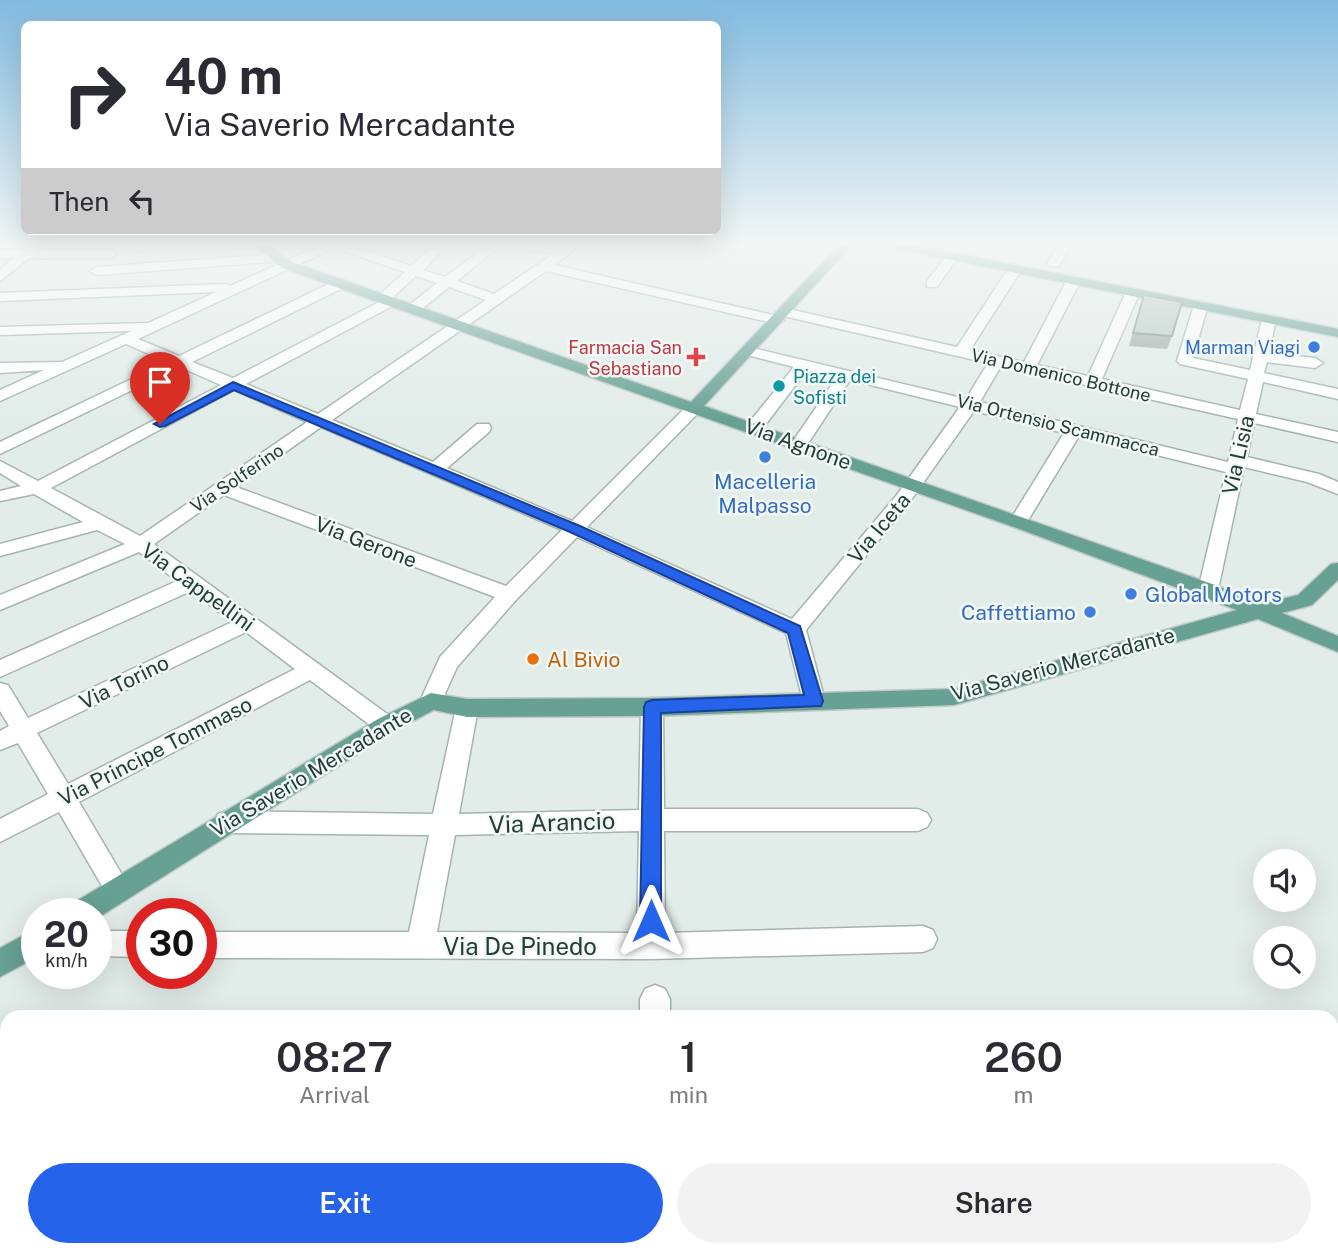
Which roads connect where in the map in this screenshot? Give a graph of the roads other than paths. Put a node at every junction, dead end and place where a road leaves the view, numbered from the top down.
1 (55, 304) edge
2 (202, 304) edge
3 (300, 304) edge
4 (381, 304) edge
5 (397, 304) edge
6 (420, 304) edge
7 (491, 304) edge
8 (721, 304) edge
9 (792, 304) edge
10 (993, 304) edge
11 (1062, 304) edge
12 (1128, 304) edge
13 (1194, 304) edge
14 (1201, 305) junction
15 (413, 309) junction
16 (780, 316) junction
17 (1269, 319) junction
18 (155, 325) junction
19 (460, 325) junction
20 (34, 330) junction
21 (0, 331) edge
22 (1338, 332) edge
23 (126, 339) junction
24 (753, 346) junction
25 (961, 352) junction
26 (1260, 357) junction
27 (997, 360) junction
28 (179, 362) junction
29 (1315, 363) dead end
30 (804, 364) junction
31 (69, 365) junction
32 (0, 368) edge
33 (1028, 368) junction
34 (847, 374) junction
35 (1256, 377) junction
36 (1093, 383) junction
37 (233, 385) junction
38 (1338, 394) edge
39 (0, 396) edge
40 (972, 404) junction
41 (695, 407) junction
42 (1247, 417) junction
43 (318, 422) junction
44 (483, 428) dead end
45 (754, 428) junction
46 (1075, 429) junction
47 (1338, 437) edge
48 (799, 444) junction
49 (0, 449) edge
50 (1236, 464) junction
51 (0, 466) edge
52 (433, 471) junction
53 (914, 486) junction
54 (39, 487) junction
55 (223, 488) junction
56 (1338, 489) edge
57 (0, 496) edge
58 (1018, 522) junction
59 (99, 524) junction
60 (575, 529) junction
61 (141, 544) junction
62 (0, 550) edge
63 (1338, 569) edge
64 (192, 582) junction
65 (1208, 590) junction
66 (509, 595) junction
67 (0, 603) edge
68 (1264, 612) junction
69 (247, 623) junction
70 (1193, 628) junction
71 (795, 629) junction
72 (1338, 644) edge
73 (0, 669) edge
74 (311, 670) junction
75 (0, 691) edge
76 (431, 701) junction
77 (814, 701) junction
78 (652, 707) junction
79 (467, 708) junction
80 (386, 725) junction
81 (23, 730) junction
82 (0, 741) edge
83 (63, 799) junction
84 (651, 820) junction
85 (918, 820) dead end
86 (227, 822) junction
87 (443, 825) junction
88 (0, 831) edge
89 (118, 890) junction
90 (105, 898) edge
91 (923, 939) dead end
92 (217, 945) edge
93 (420, 946) junction
94 (651, 946) junction
95 (21, 951) edge
96 (0, 964) edge

1 - 20 street
2 - 18 street
3 - 28 street
4 - 37 street
5 - 15 main road, Via Agnone
6 - 15 street
7 - 19 street, Via Solferino
8 - 16 street, Via Domenico Bottone
9 - 16 main road
10 - 25 street
11 - 33 street
12 - 36 street
13 - 14 main road
14 - 17 main road
14 - 35 street
15 - 19 main road, Via Agnone
16 - 24 main road
16 - 25 street, Via Domenico Bottone
17 - 22 main road
17 - 26 street, Via Lisia
18 - 20 street
18 - 23 street
19 - 41 main road, Via Agnone
19 - 43 street, Via Solferino
20 - 21 street
23 - 28 street
23 - 31 street
24 - 30 street, Via Ortensio Scammacca
24 - 41 main road
25 - 27 street, Via Domenico Bottone
26 - 29 street
26 - 35 street, Via Lisia
27 - 33 street, Via Domenico Bottone
27 - 40 street, Via Iceta
28 - 37 street
28 - 49 street
30 - 34 street, Via Ortensio Scammacca
30 - 45 street
31 - 32 street
31 - 39 street
33 - 36 street, Via Domenico Bottone
34 - 40 street, Via Ortensio Scammacca
34 - 48 street
35 - 38 street
35 - 42 street, Via Lisia
36 - 42 street, Via Domenico Bottone
37 - 43 street
37 - 54 street
40 - 46 street, Via Ortensio Scammacca
40 - 53 street, Via Iceta
41 - 45 main road, Via Agnone
41 - 60 street
42 - 47 street, Via Domenico Bottone
42 - 50 street, Via Lisia
43 - 52 street
43 - 55 street, Via Solferino
44 - 52 street
45 - 48 main road, Via Agnone
46 - 50 street, Via Ortensio Scammacca
46 - 58 street
48 - 53 main road, Via Agnone
50 - 56 street, Via Ortensio Scammacca
50 - 65 street, Via Lisia
51 - 54 street, Via Cappellini
52 - 60 street
53 - 58 main road, Via Agnone
53 - 71 street, Via Iceta
54 - 57 street
54 - 59 street, Via Cappellini
55 - 61 street, Via Solferino
55 - 66 street, Via Gerone
58 - 65 main road, Via Agnone
59 - 61 street, Via Cappellini
59 - 62 street
60 - 66 street
60 - 71 street
61 - 64 street, Via Cappellini
61 - 67 street, Via Solferino
63 - 68 main road, Via Saverio Mercadante
64 - 69 street, Via Cappellini
64 - 73 street
65 - 68 main road, Via Agnone
65 - 70 main road
66 - 76 street
68 - 70 main road, Via Saverio Mercadante
68 - 72 main road, Via Agnone
69 - 74 street, Via Cappellini
69 - 81 street, Via Torino
70 - 77 main road, Via Saverio Mercadante
71 - 77 street
74 - 80 street, Via Cappellini
74 - 83 street, Via Principe Tommaso
75 - 81 street
76 - 79 main road, Via Saverio Mercadante
76 - 80 main road, Via Saverio Mercadante
77 - 78 main road, Via Saverio Mercadante
78 - 79 main road, Via Saverio Mercadante
78 - 84 street
79 - 87 street
80 - 86 main road, Via Saverio Mercadante
81 - 82 street, Via Torino
81 - 83 street
83 - 88 street, Via Principe Tommaso
83 - 89 street
84 - 85 street, Via Arancio
84 - 87 street, Via Arancio
84 - 94 street
86 - 87 street, Via Arancio
86 - 89 main road, Via Saverio Mercadante
87 - 93 street
89 - 90 main road, Via Saverio Mercadante
91 - 94 street, Via De Pinedo
92 - 93 street, Via De Pinedo
93 - 94 street, Via De Pinedo
95 - 96 main road

